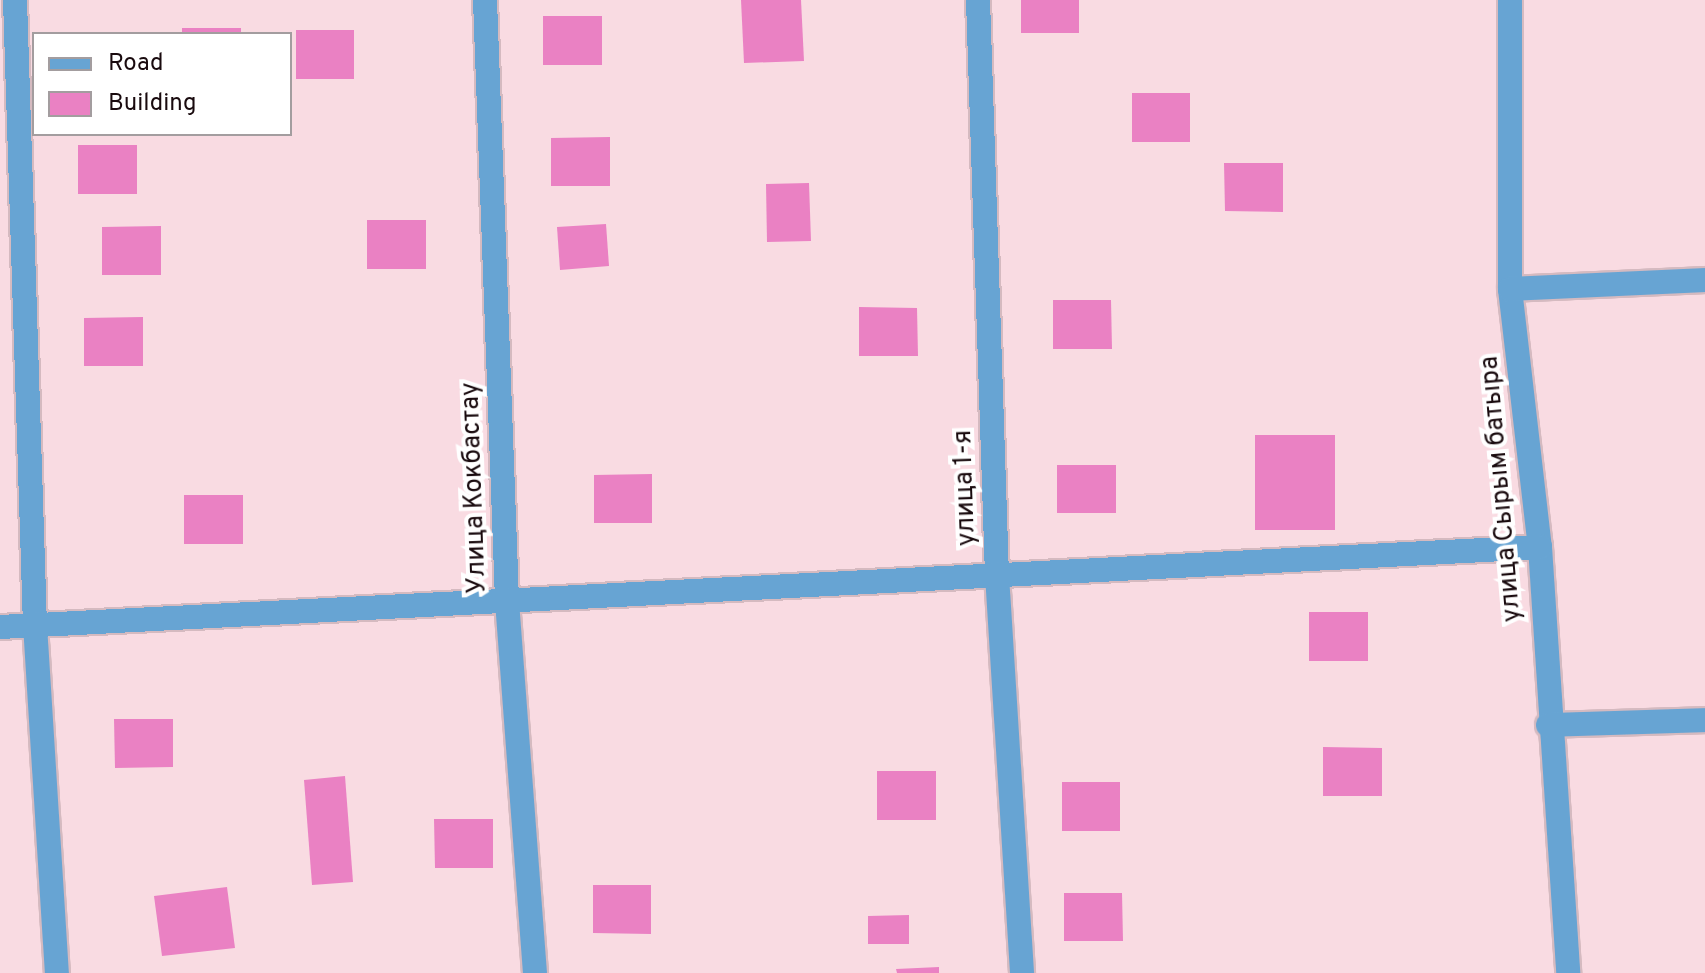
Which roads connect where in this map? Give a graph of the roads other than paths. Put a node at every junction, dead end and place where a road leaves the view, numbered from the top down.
1 (15, 0) edge
2 (485, 0) edge
3 (978, 0) edge
4 (1510, 0) edge
5 (1705, 280) edge
6 (1510, 289) junction
7 (1540, 547) junction
8 (997, 575) junction
9 (507, 601) junction
10 (35, 625) junction
11 (0, 627) edge
12 (1705, 720) edge
13 (1548, 725) junction
14 (57, 973) edge
15 (535, 973) edge
16 (1022, 973) edge
17 (1568, 973) edge

1 - 10 street
2 - 9 street, Улица Кокбастау
3 - 8 street, улица 1-я
4 - 6 street, улица Сырым батыра
5 - 6 street
6 - 7 street, улица Сырым батыра
7 - 8 street
7 - 13 street, улица Сырым батыра
8 - 9 street
8 - 16 street, улица 1-я
9 - 10 street
9 - 15 street, Улица Кокбастау
10 - 11 street
10 - 14 street
12 - 13 street
13 - 17 street, улица Сырым батыра

